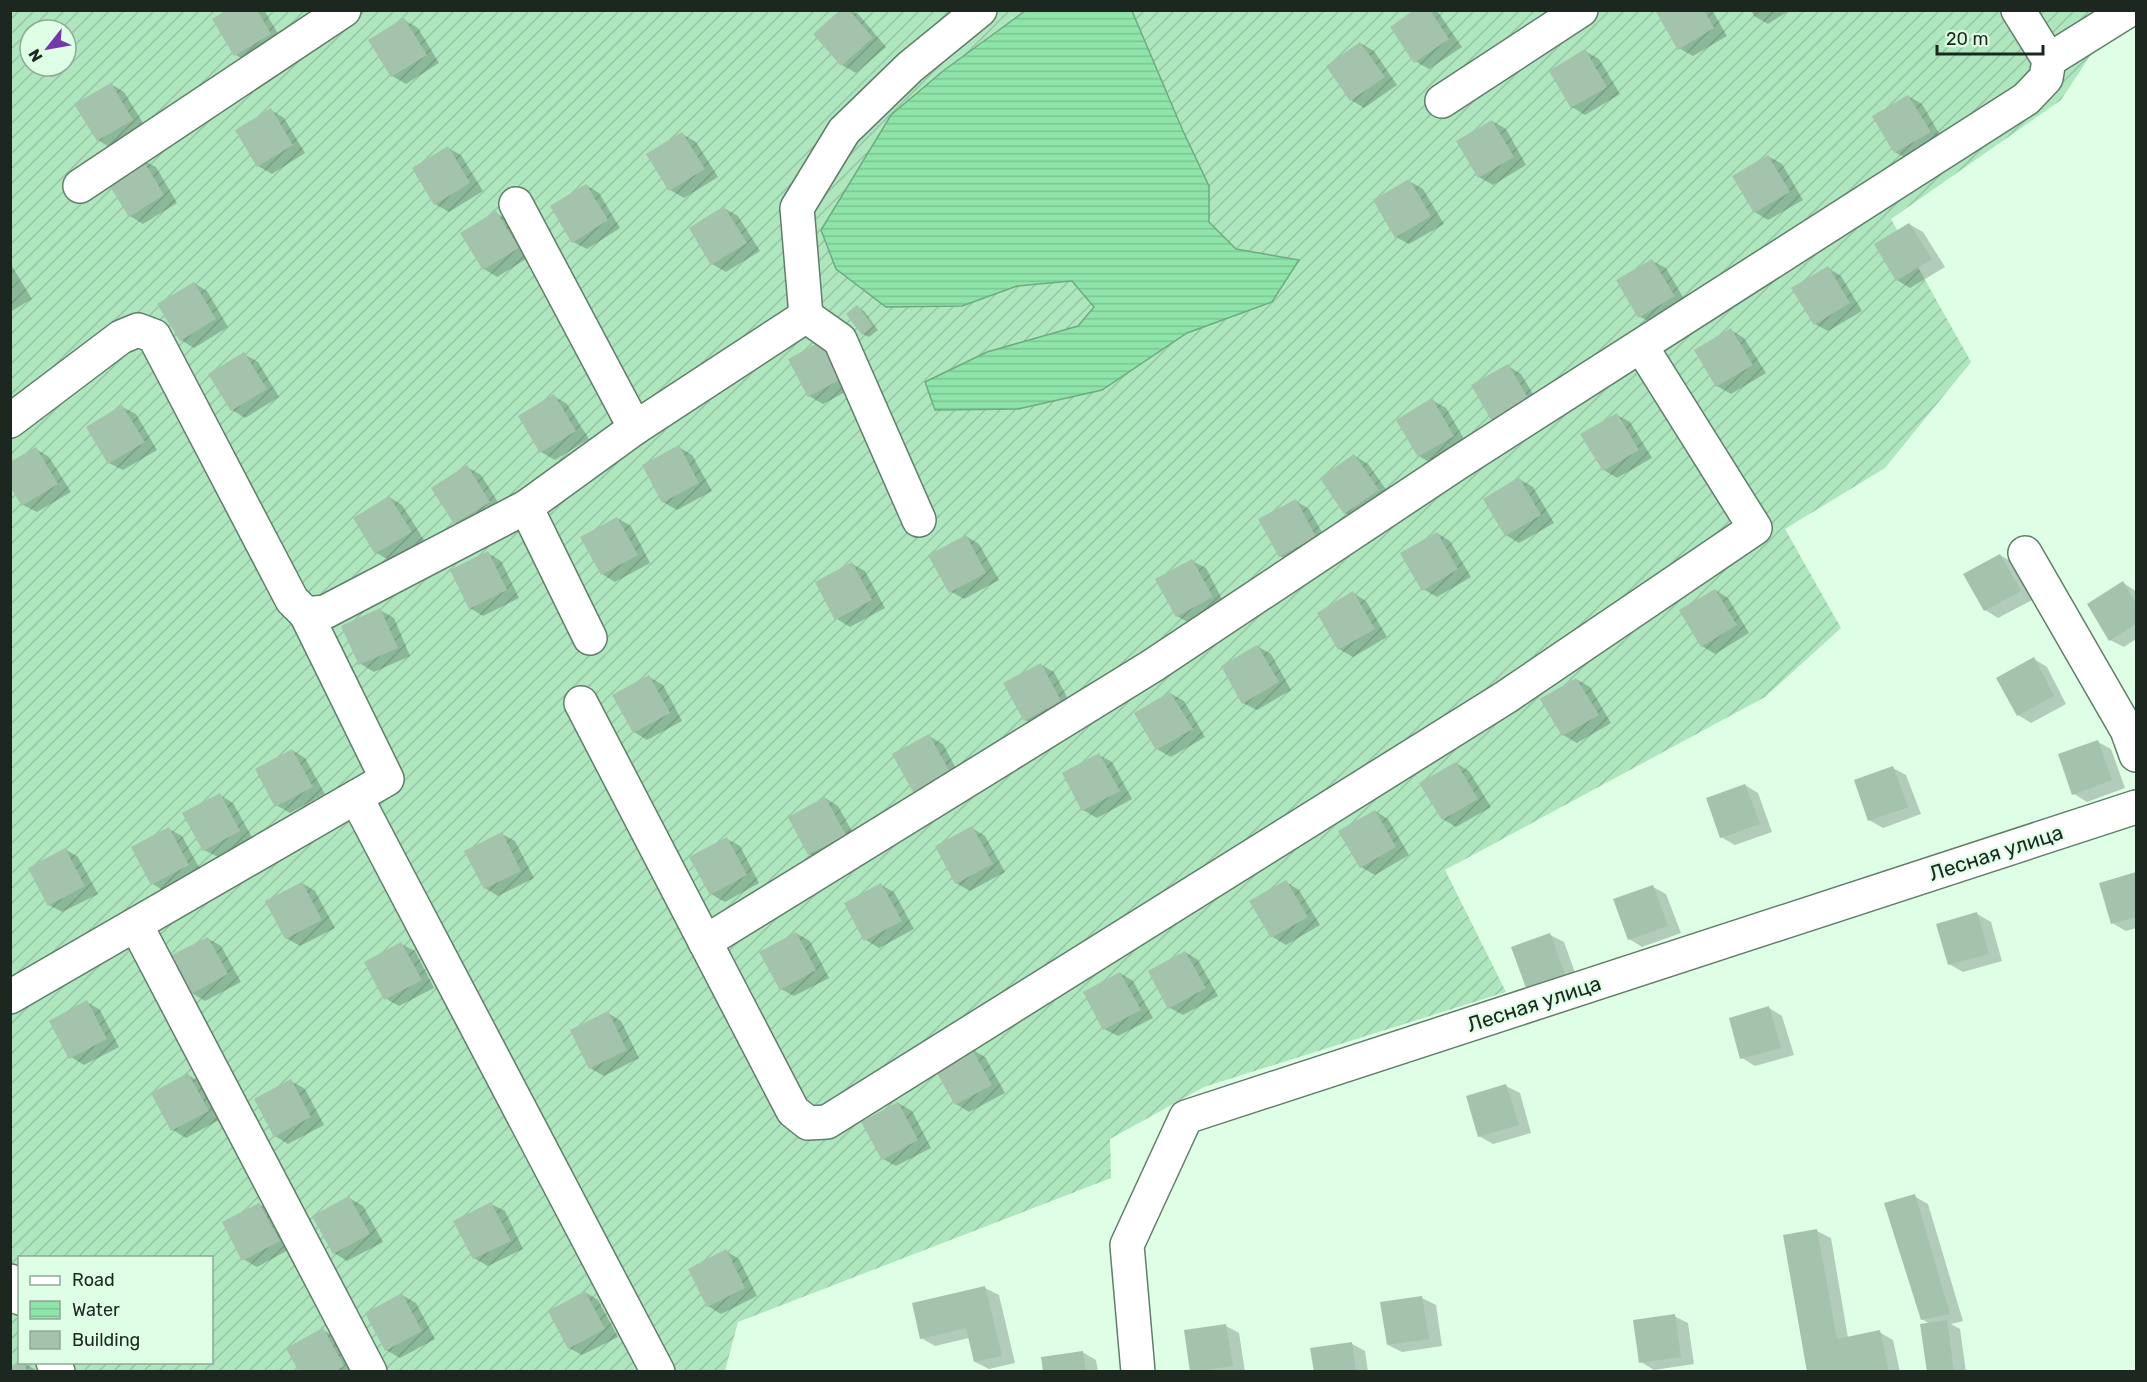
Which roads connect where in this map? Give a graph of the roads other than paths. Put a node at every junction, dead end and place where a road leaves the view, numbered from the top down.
1 (344, 10) edge
2 (980, 10) edge
3 (1581, 10) edge
4 (2018, 10) edge
5 (2129, 10) edge
6 (2049, 60) junction
7 (1442, 100) dead end
8 (80, 186) dead end
9 (516, 204) dead end
10 (806, 316) junction
11 (1641, 346) junction
12 (10, 421) edge
13 (635, 428) junction
14 (525, 507) junction
15 (919, 520) dead end
16 (2025, 553) dead end
17 (306, 614) junction
18 (590, 638) dead end
19 (581, 703) dead end
20 (2136, 755) edge
21 (356, 797) junction
22 (2136, 807) edge
23 (136, 925) junction
24 (705, 942) junction
25 (10, 997) edge
26 (10, 1281) edge
27 (18, 1295) edge
28 (370, 1371) edge
29 (658, 1371) edge
30 (1138, 1371) edge

1 - 8 street
2 - 10 street
3 - 7 street
4 - 6 street
5 - 6 street
6 - 11 street
9 - 13 street
10 - 13 street
10 - 15 street
11 - 24 street
11 - 24 street
12 - 17 street
13 - 14 street
14 - 17 street
14 - 18 street
16 - 20 street
17 - 21 street
19 - 24 street
21 - 23 street
21 - 29 street
22 - 30 street, Лесная улица
23 - 25 street
23 - 28 street
26 - 27 street

